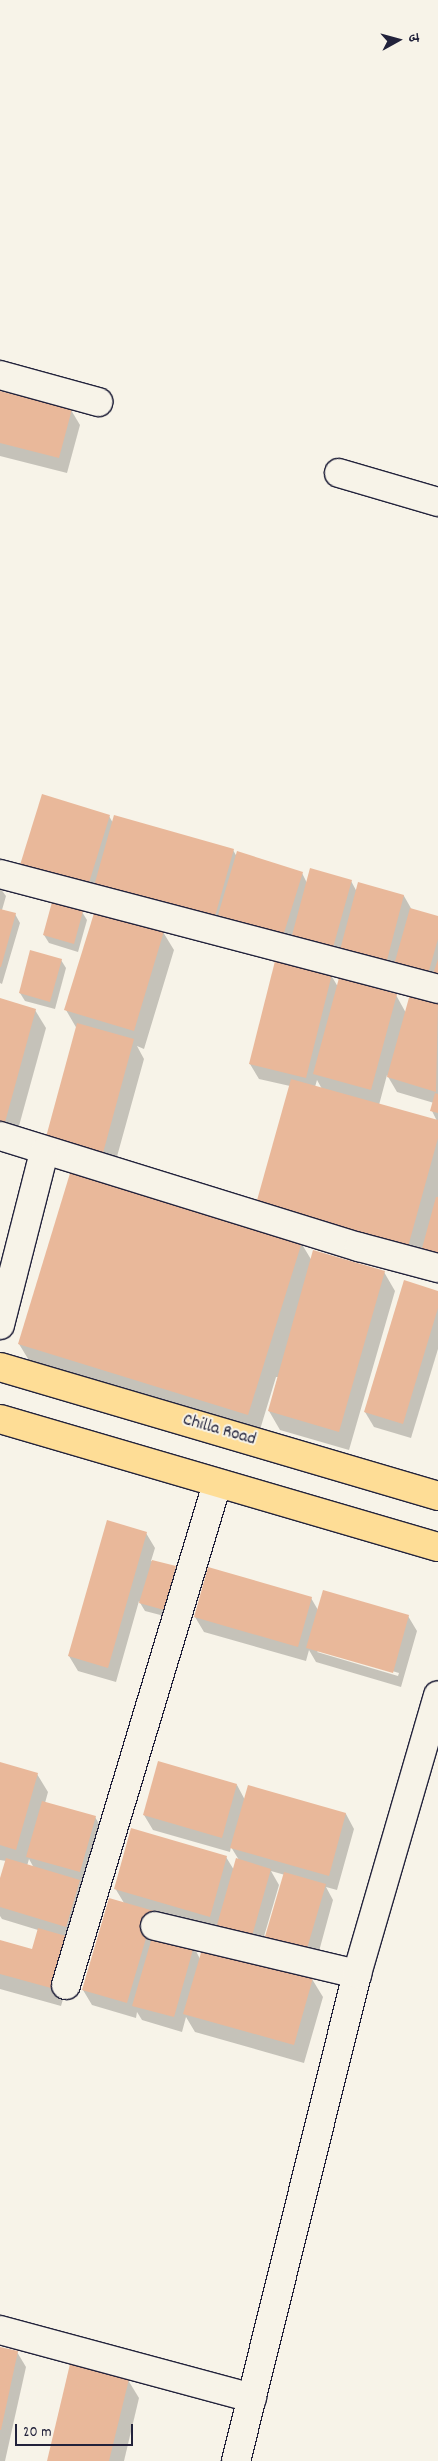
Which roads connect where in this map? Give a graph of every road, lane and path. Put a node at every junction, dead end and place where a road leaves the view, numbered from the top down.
1 (0, 375) edge
2 (98, 402) dead end
3 (339, 473) dead end
4 (438, 502) edge
5 (0, 874) edge
6 (438, 989) edge
7 (0, 1136) edge
8 (44, 1152) junction
9 (438, 1268) edge
10 (0, 1325) edge
11 (0, 1367) edge
12 (0, 1419) edge
13 (217, 1484) junction
14 (438, 1496) edge
15 (438, 1548) edge
16 (438, 1696) edge
17 (155, 1926) dead end
18 (357, 1974) junction
19 (66, 1985) dead end
20 (0, 2330) edge
21 (252, 2398) junction
22 (236, 2461) edge

1 - 2 street
3 - 4 street
5 - 6 street
7 - 8 street
8 - 9 street
8 - 10 street
11 - 14 main road, Chilla Road
12 - 13 main road
13 - 15 main road
13 - 19 street
16 - 18 street
17 - 18 street
18 - 21 street
20 - 21 street
21 - 22 street

